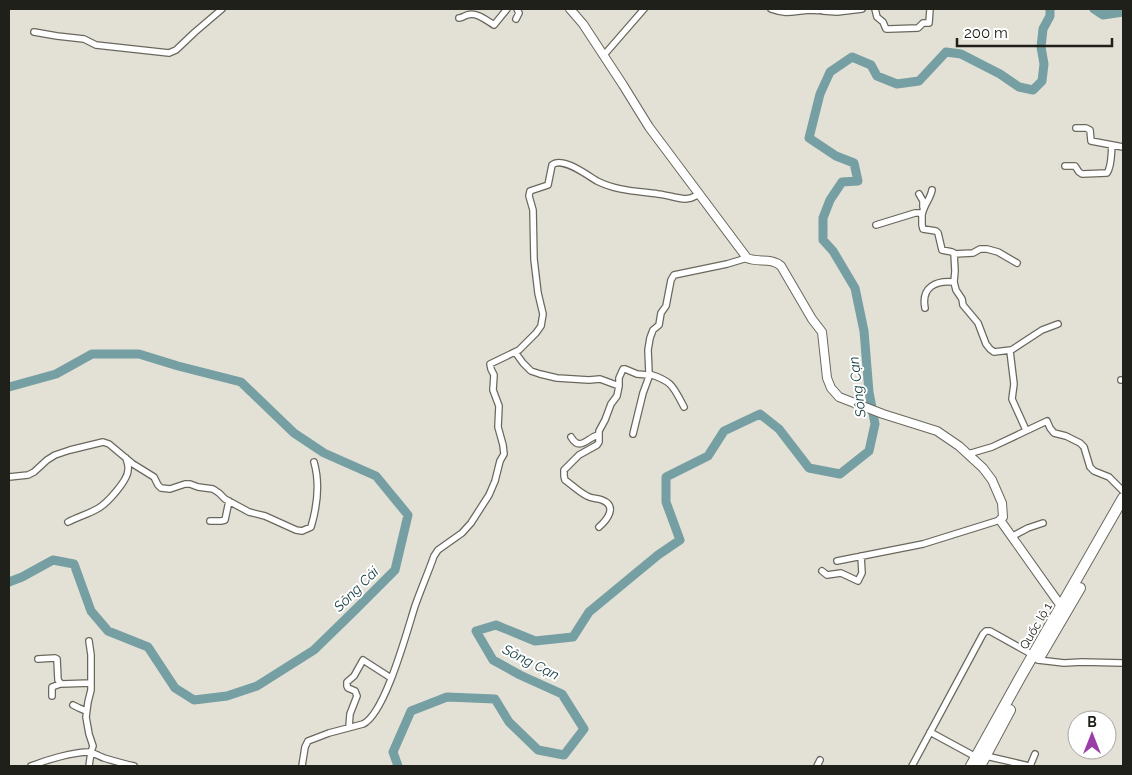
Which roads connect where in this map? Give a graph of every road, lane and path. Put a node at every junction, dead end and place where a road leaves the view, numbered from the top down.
1 (222, 9) edge
2 (507, 9) edge
3 (517, 9) edge
4 (570, 9) edge
5 (644, 9) edge
6 (771, 9) edge
7 (862, 9) edge
8 (875, 9) edge
9 (930, 9) edge
10 (824, 10) edge
11 (459, 18) dead end
12 (516, 18) dead end
13 (34, 32) dead end
14 (604, 55) junction
15 (1076, 128) dead end
16 (1112, 145) junction
17 (1123, 146) edge
18 (1065, 166) dead end
19 (932, 190) dead end
20 (700, 194) junction
21 (919, 194) dead end
22 (923, 208) junction
23 (922, 215) junction
24 (876, 224) dead end
25 (954, 254) junction
26 (747, 258) junction
27 (1017, 263) dead end
28 (954, 282) junction
29 (925, 308) dead end
30 (1058, 324) dead end
31 (1011, 350) junction
32 (515, 352) junction
33 (649, 374) junction
34 (620, 386) junction
35 (684, 407) dead end
36 (1026, 430) junction
37 (633, 434) dead end
38 (598, 435) junction
39 (570, 437) dead end
40 (968, 454) junction
41 (126, 458) junction
42 (314, 462) dead end
43 (9, 477) edge
44 (1123, 491) edge
45 (1123, 498) edge
46 (229, 501) junction
47 (1123, 511) edge
48 (1000, 520) junction
49 (210, 521) dead end
50 (68, 522) dead end
51 (1043, 523) dead end
52 (599, 527) dead end
53 (1011, 537) junction
54 (861, 556) junction
55 (838, 561) dead end
56 (822, 572) dead end
57 (1061, 606) junction
58 (89, 641) dead end
59 (1036, 657) junction
60 (38, 659) dead end
61 (1123, 663) edge
62 (392, 678) junction
63 (91, 683) junction
64 (60, 684) junction
65 (52, 696) dead end
66 (74, 704) dead end
67 (86, 711) junction
68 (349, 727) junction
69 (930, 732) junction
70 (91, 752) junction
71 (1035, 754) dead end
72 (820, 760) dead end
73 (978, 761) edge
74 (32, 766) edge
75 (89, 766) edge
76 (134, 766) edge
77 (302, 766) edge
78 (817, 766) edge
79 (912, 766) edge
80 (1029, 766) edge

1 - 13 street
2 - 11 street
3 - 12 street
4 - 14 street
5 - 14 street
6 - 10 street
7 - 10 street
8 - 9 street
14 - 20 street
15 - 16 street
16 - 17 street
16 - 18 street
19 - 22 street
20 - 26 street
20 - 32 street
21 - 22 street
22 - 23 street
23 - 24 street
23 - 25 street
25 - 27 street
25 - 28 street
26 - 33 street
26 - 40 street
28 - 29 street
28 - 31 street
30 - 31 street
31 - 36 street
32 - 34 street
32 - 62 street
33 - 34 street
33 - 35 street
33 - 37 street
34 - 38 street
36 - 40 street
36 - 44 street
38 - 39 street
38 - 52 street
40 - 48 street
41 - 43 street
41 - 46 street
41 - 50 street
42 - 46 street
45 - 57 highway, Quốc lộ 1
46 - 49 street
47 - 59 highway, Quốc lộ 1
48 - 53 street
48 - 54 street
51 - 53 street
53 - 57 street
54 - 55 street
54 - 56 street
57 - 59 highway, Quốc lộ 1
58 - 63 street
59 - 61 street
59 - 69 street
59 - 73 highway, Quốc lộ 1
60 - 64 street
62 - 68 street
62 - 68 street
63 - 64 street
63 - 67 street
64 - 65 street
66 - 67 street
67 - 70 street
68 - 77 street
69 - 73 street
69 - 79 street
70 - 74 street
70 - 75 street
70 - 76 street
71 - 80 street
72 - 78 street
73 - 80 street

